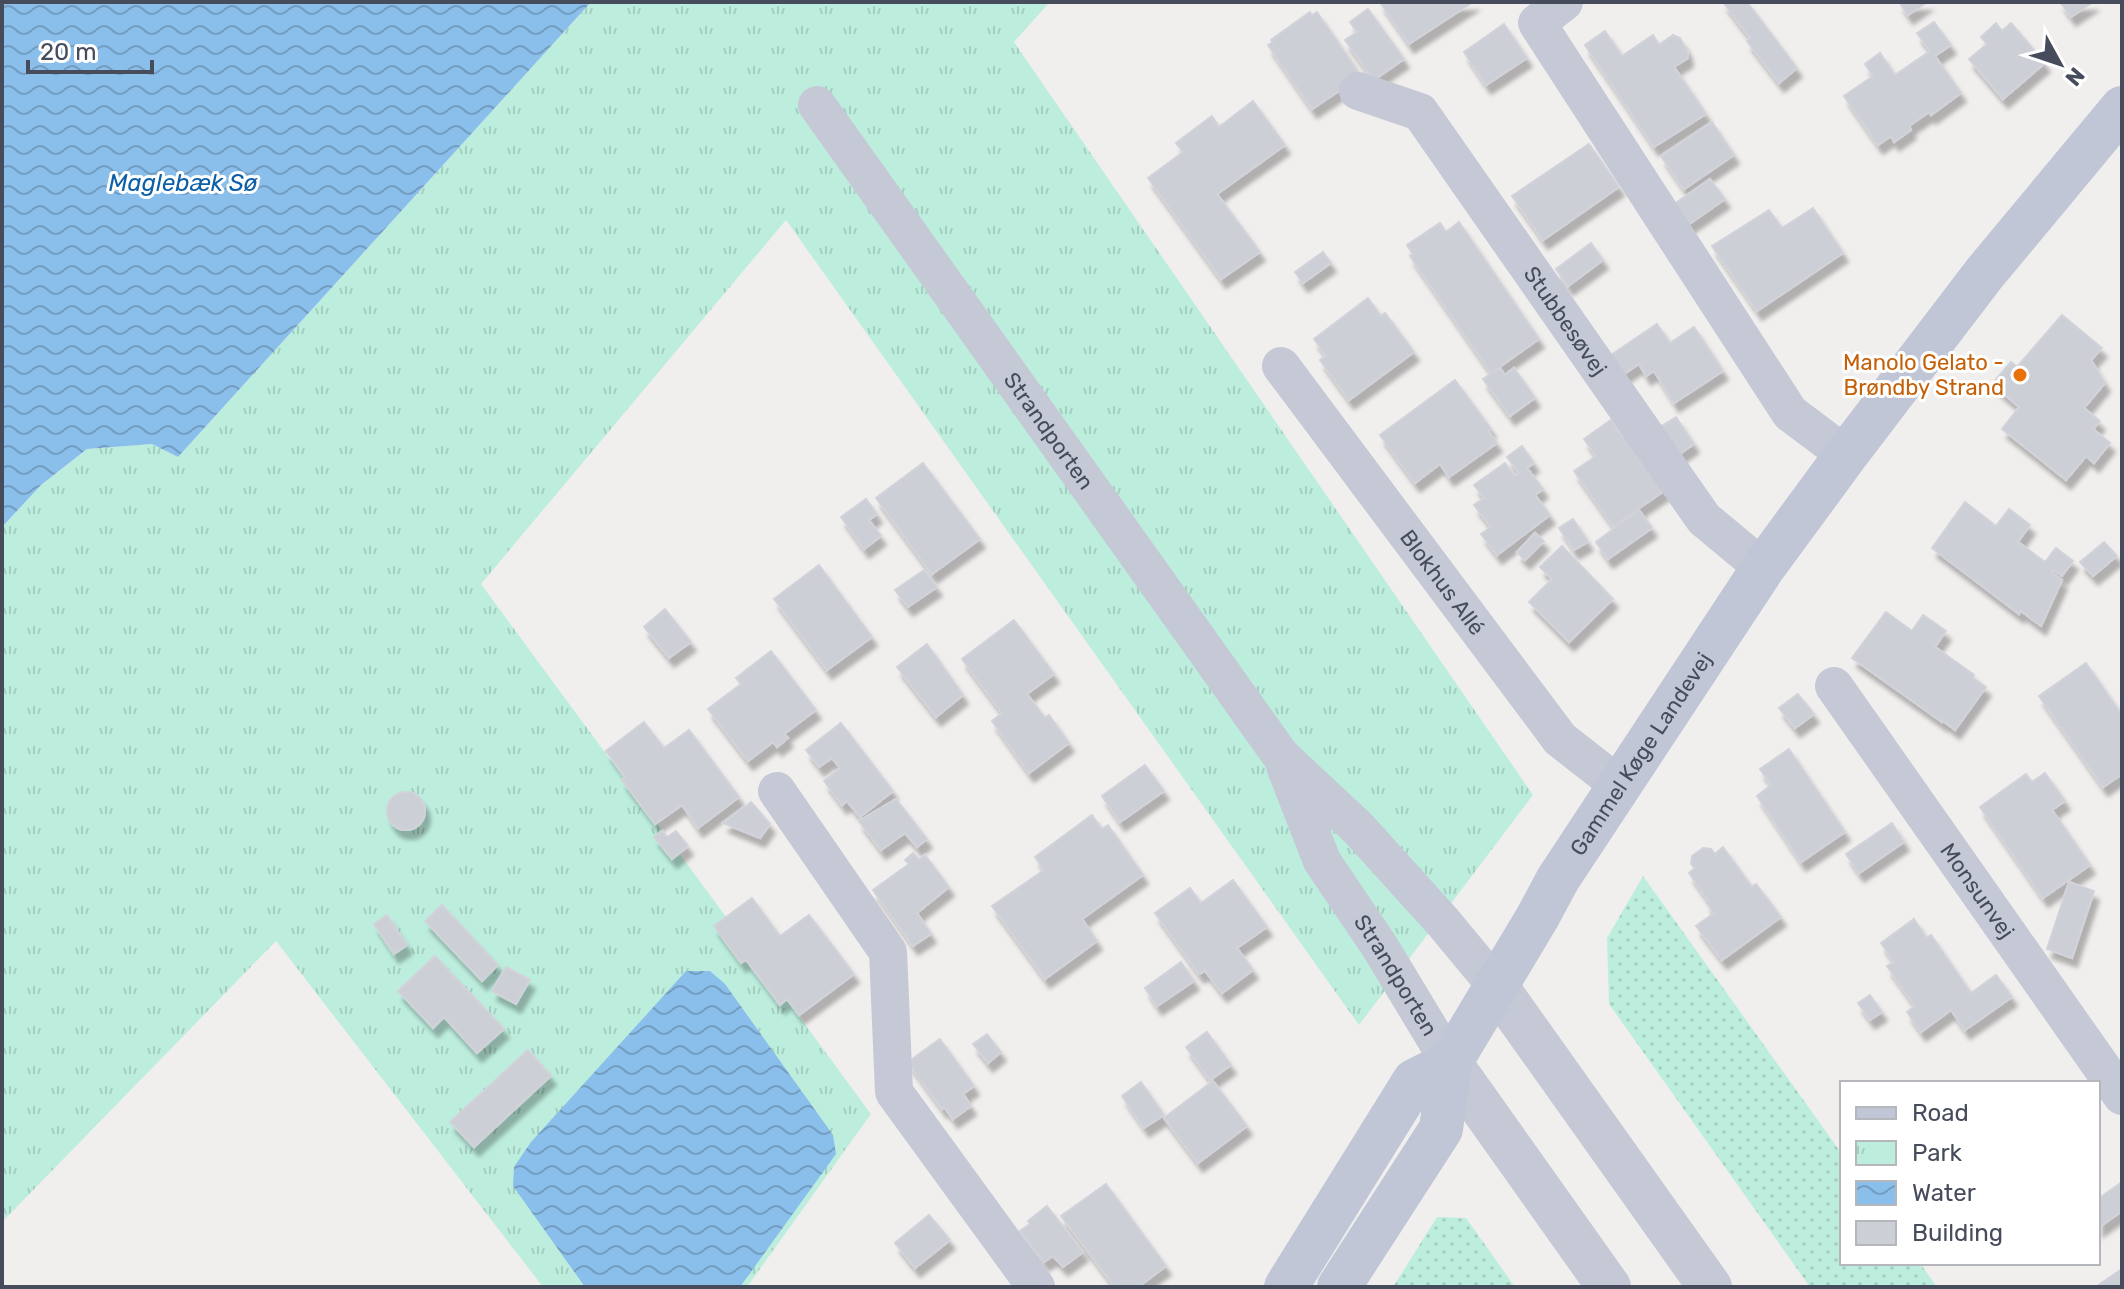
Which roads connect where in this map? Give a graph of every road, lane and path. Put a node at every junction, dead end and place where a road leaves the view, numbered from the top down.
1 (1564, 2) edge
2 (1358, 91) dead end
3 (817, 105) dead end
4 (2122, 108) edge
5 (1281, 366) dead end
6 (1846, 455) junction
7 (1763, 568) junction
8 (1834, 686) dead end
9 (1281, 756) junction
10 (1620, 786) junction
11 (777, 791) dead end
12 (1496, 986) junction
13 (1450, 1063) junction
14 (2122, 1096) edge
15 (1036, 1287) edge
16 (1286, 1287) edge
17 (1339, 1287) edge
18 (1609, 1287) edge
19 (1710, 1287) edge

1 - 6 street
2 - 7 street, Stubbesøvej
3 - 9 street, Strandporten
4 - 6 main road, Gammel Køge Landevej
5 - 10 street, Blokhus Allé
6 - 7 main road, Gammel Køge Landevej
7 - 10 main road, Gammel Køge Landevej
8 - 14 street, Monsunvej
9 - 12 street, Strandporten
9 - 13 street, Strandporten
10 - 12 main road, Gammel Køge Landevej
11 - 15 street
12 - 13 main road, Gammel Køge Landevej
12 - 19 street
13 - 16 main road
13 - 17 main road, Gammel Køge Landevej
13 - 18 street

